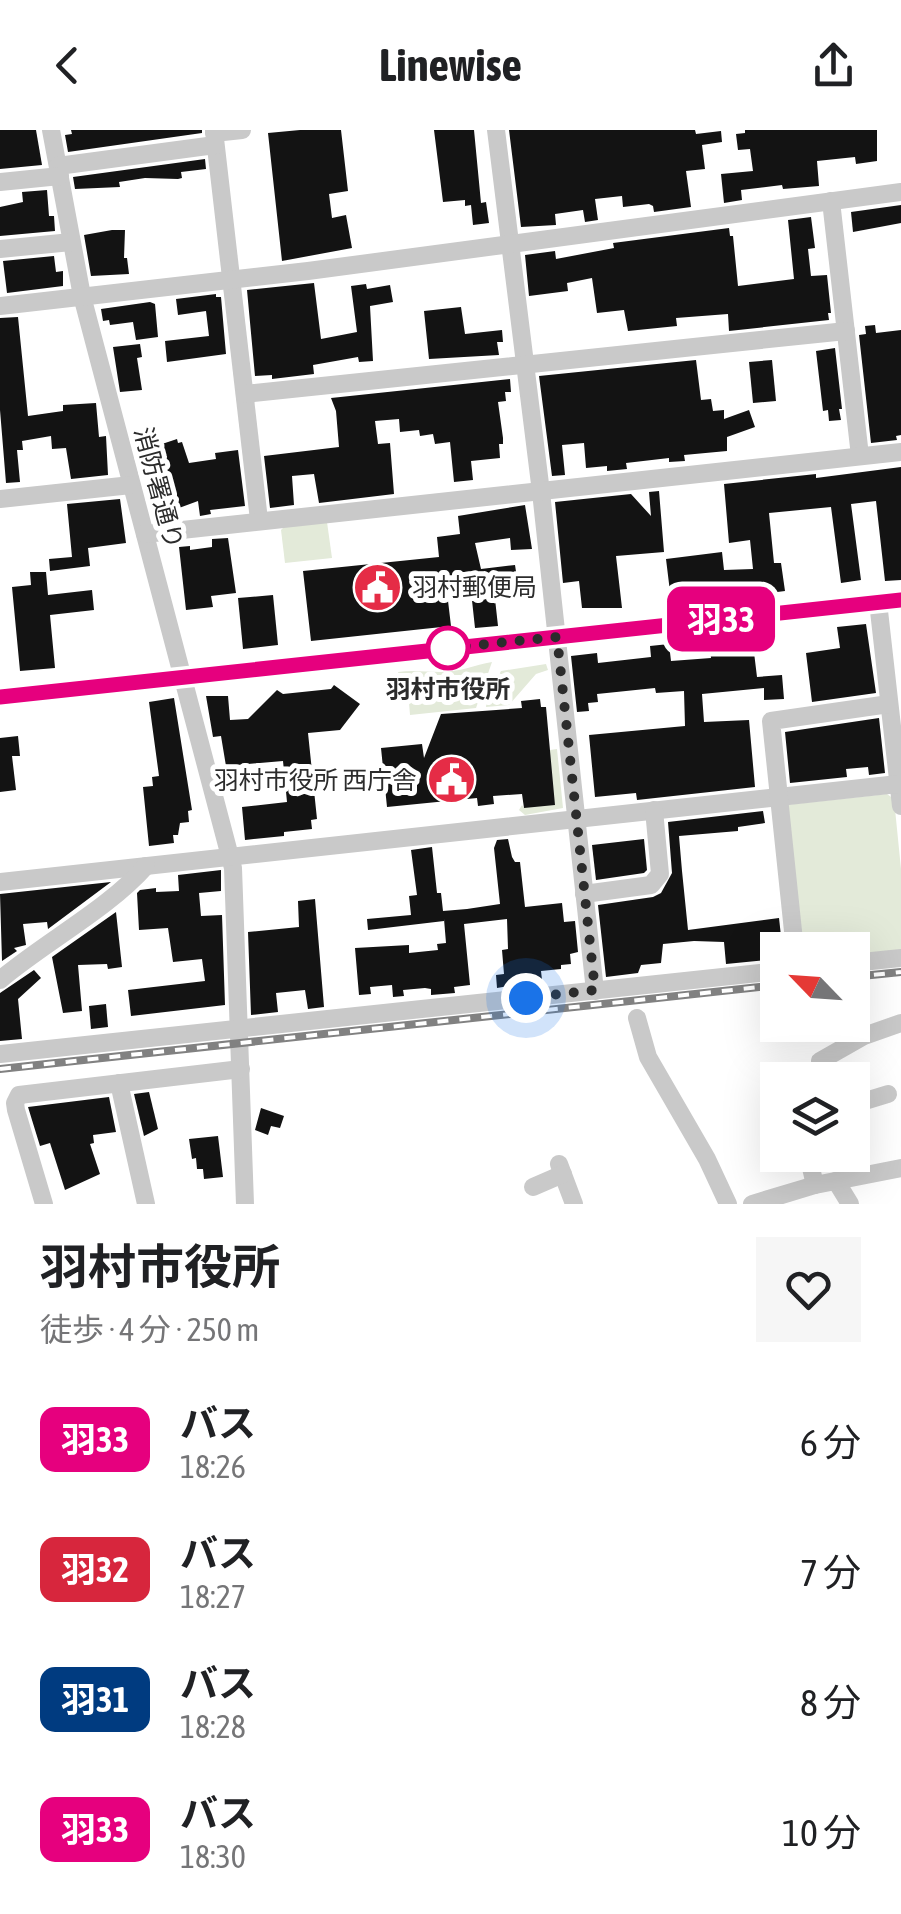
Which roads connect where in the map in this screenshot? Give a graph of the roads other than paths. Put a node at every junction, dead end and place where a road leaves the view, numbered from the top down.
1 (51, 130) edge
2 (242, 130) edge
3 (496, 130) edge
4 (214, 136) edge
5 (59, 171) junction
6 (0, 182) edge
7 (901, 192) edge
8 (831, 201) junction
9 (72, 242) junction
10 (509, 242) junction
11 (0, 249) edge
12 (232, 278) junction
13 (82, 296) junction
14 (0, 306) edge
15 (846, 331) junction
16 (524, 364) junction
17 (245, 394) junction
18 (901, 452) edge
19 (860, 456) junction
20 (131, 485) junction
21 (541, 492) junction
22 (0, 499) edge
23 (260, 520) junction
24 (145, 534) junction
25 (901, 600) edge
26 (878, 602) junction
27 (557, 637) junction
28 (183, 678) junction
29 (0, 697) edge
30 (889, 704) junction
31 (897, 736) edge
32 (898, 784) junction
33 (778, 797) junction
34 (901, 806) edge
35 (654, 810) junction
36 (576, 820) junction
37 (232, 857) junction
38 (146, 866) junction
39 (0, 882) edge
40 (584, 894) junction
41 (792, 932) edge
42 (901, 958) edge
43 (870, 961) edge
44 (760, 973) edge
45 (0, 980) edge
46 (595, 990) junction
47 (637, 1018) dead end
48 (901, 1022) edge
49 (240, 1028) junction
50 (0, 1054) edge
51 (821, 1062) edge
52 (241, 1069) junction
53 (119, 1083) junction
54 (888, 1094) dead end
55 (870, 1100) edge
56 (901, 1168) edge
57 (812, 1172) edge
58 (836, 1180) junction
59 (815, 1184) junction
60 (534, 1187) dead end
61 (44, 1204) edge
62 (146, 1204) edge
63 (245, 1204) edge
64 (574, 1204) edge
65 (728, 1204) edge
66 (752, 1204) edge
67 (850, 1204) edge

1 - 5 street, 消防署通り
2 - 4 street
3 - 10 street
4 - 5 street
4 - 12 street
5 - 6 street
5 - 9 street, 消防署通り
7 - 8 street
8 - 10 street
8 - 15 street
9 - 11 street
9 - 13 street, 消防署通り
10 - 12 street
10 - 16 street
12 - 13 street
12 - 17 street
13 - 14 street
13 - 20 street, 消防署通り
15 - 16 street
15 - 19 street
16 - 17 street
16 - 21 street
17 - 23 street
18 - 19 street
19 - 21 street
20 - 22 street
20 - 24 street, 消防署通り
21 - 23 street
21 - 27 street
23 - 24 street
24 - 28 street, 消防署通り
25 - 26 street
26 - 27 street
26 - 30 street
27 - 28 street
27 - 36 street
28 - 29 street
28 - 37 street, 消防署通り
30 - 31 street
30 - 33 street
31 - 32 street
32 - 33 street
32 - 34 street
33 - 35 street
33 - 41 street
35 - 36 street
35 - 40 street
36 - 37 street
36 - 40 street
37 - 38 street
37 - 49 street, 消防署通り
38 - 39 street
38 - 45 street
40 - 46 street
42 - 43 street
44 - 46 street
46 - 49 street
47 - 65 street
48 - 51 street
49 - 50 street
49 - 52 street, 消防署通り
52 - 53 street
52 - 63 street, 消防署通り
53 - 61 street
53 - 62 street
54 - 55 street
56 - 58 street
57 - 59 street
58 - 59 street
58 - 67 street
59 - 66 street
60 - 64 street

